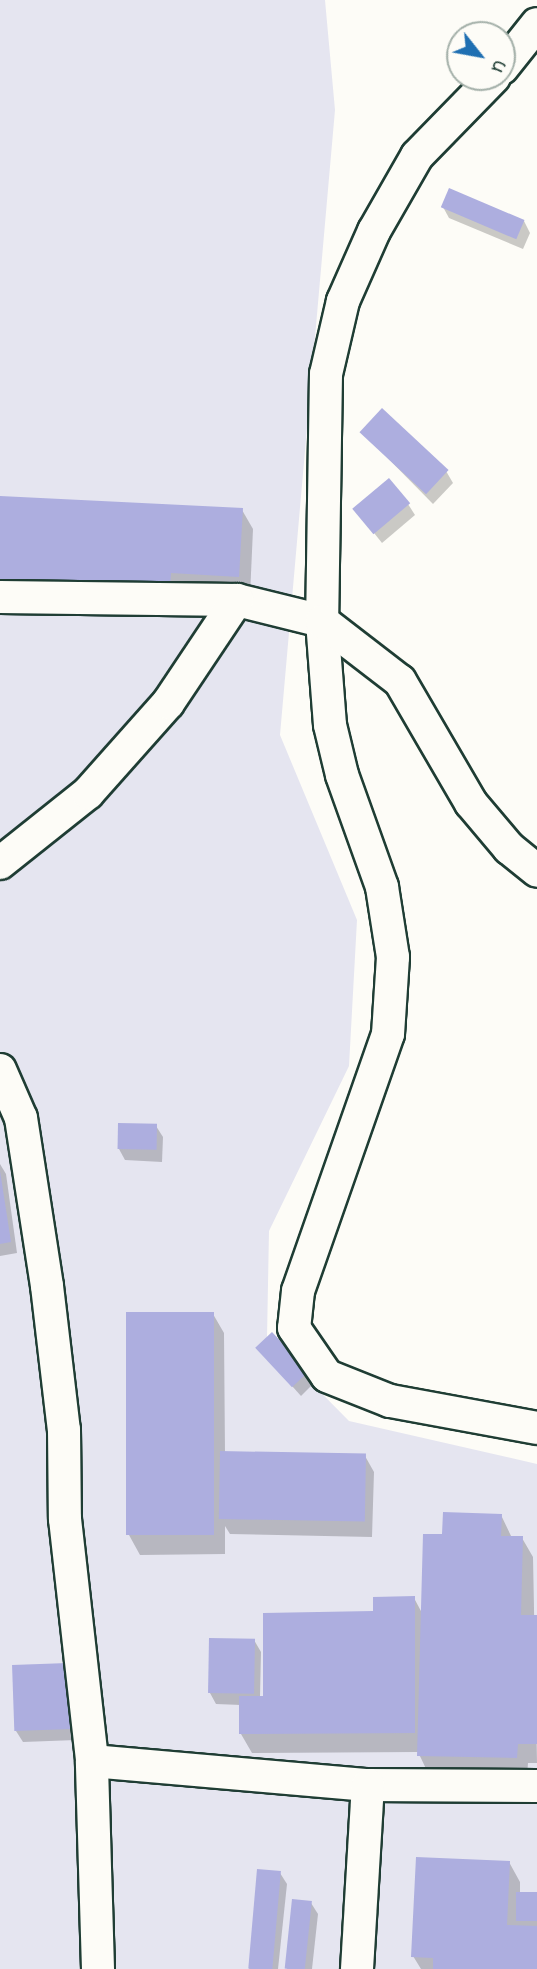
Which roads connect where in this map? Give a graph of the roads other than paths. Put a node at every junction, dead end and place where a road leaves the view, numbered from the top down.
1 (537, 24) edge
2 (516, 50) edge
3 (480, 91) edge
4 (0, 597) edge
5 (237, 600) junction
6 (322, 621) junction
7 (0, 863) edge
8 (537, 871) edge
9 (0, 1070) edge
10 (537, 1428) edge
11 (92, 1761) junction
12 (368, 1785) junction
13 (537, 1786) edge
14 (98, 1969) edge
15 (357, 1969) edge

1 - 2 street
3 - 6 street
4 - 5 street
5 - 6 street
5 - 7 street
6 - 8 street
6 - 10 street
9 - 11 street
11 - 12 street
11 - 14 street
12 - 13 street
12 - 15 street

